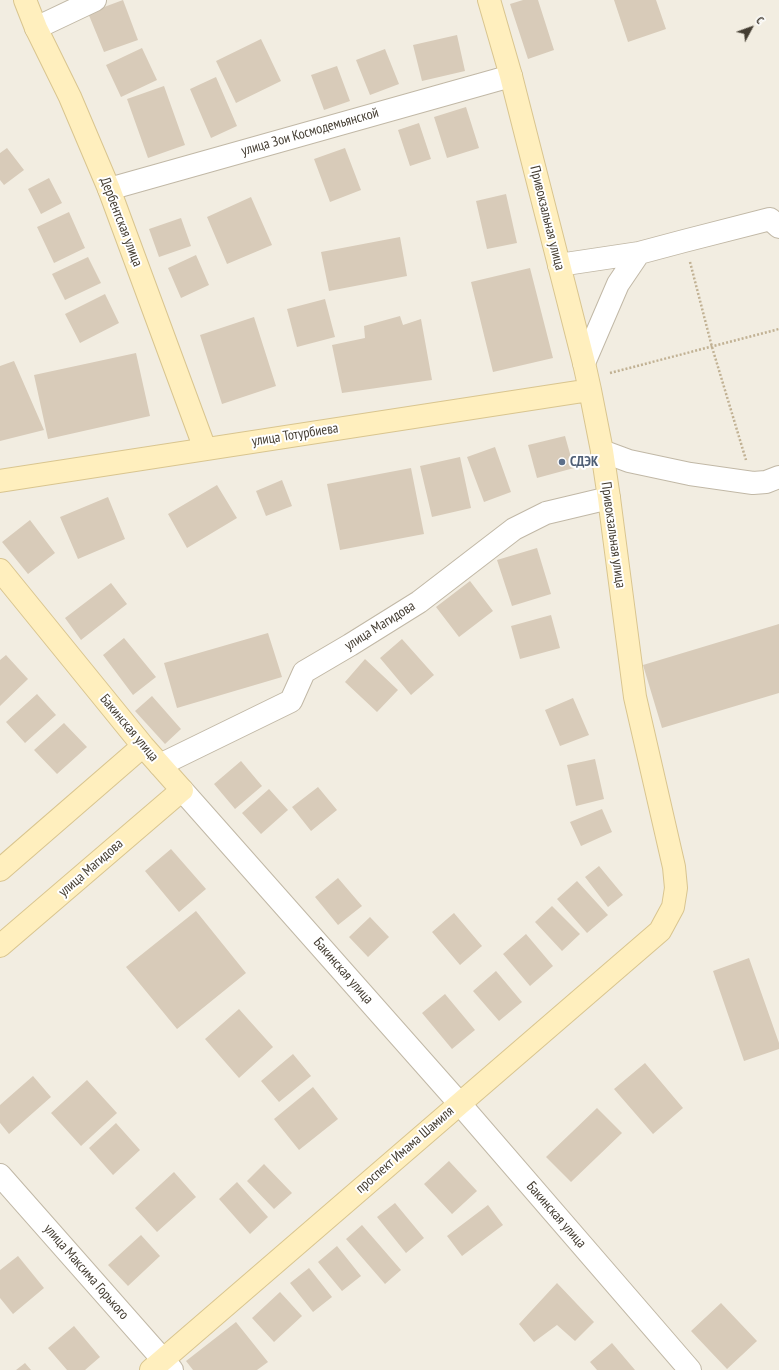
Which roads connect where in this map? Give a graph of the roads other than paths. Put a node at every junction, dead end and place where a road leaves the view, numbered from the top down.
1 (25, 0) edge
2 (95, 0) edge
3 (489, 0) edge
4 (36, 28) junction
5 (511, 76) junction
6 (109, 188) junction
7 (779, 227) edge
8 (639, 254) junction
9 (559, 265) junction
10 (584, 363) junction
11 (590, 390) junction
12 (205, 449) junction
13 (602, 451) junction
14 (779, 477) edge
15 (0, 481) edge
16 (609, 498) junction
17 (0, 570) edge
18 (143, 746) junction
19 (160, 765) junction
20 (182, 790) junction
21 (0, 870) edge
22 (660, 931) joint
23 (0, 946) edge
24 (460, 1104) junction
25 (0, 1175) edge
26 (162, 1366) edge
27 (690, 1370) edge

1 - 4 main road, Дербентская улица
2 - 4 street
3 - 5 main road, Привокзальная улица
4 - 6 main road, Дербентская улица
5 - 6 street, улица Зои Космодемьянской
5 - 9 main road, Привокзальная улица
6 - 12 main road, Дербентская улица
7 - 8 street
8 - 9 street
8 - 10 street
9 - 10 main road, Привокзальная улица
10 - 11 main road, Привокзальная улица
11 - 12 main road, улица Тотурбиева
11 - 13 main road, Привокзальная улица
12 - 15 main road, улица Тотурбиева
13 - 14 street
13 - 16 main road, Привокзальная улица
16 - 19 street, улица Магидова
16 - 22 main road, Привокзальная улица
17 - 18 main road, Бакинская улица
18 - 19 main road, Бакинская улица
18 - 21 main road
19 - 20 main road, Бакинская улица
20 - 23 main road, улица Магидова
20 - 24 street, Бакинская улица
22 - 24 main road, проспект Имама Шамиля
24 - 26 main road, проспект Имама Шамиля
24 - 27 street, Бакинская улица
25 - 26 street, улица Максима Горького

